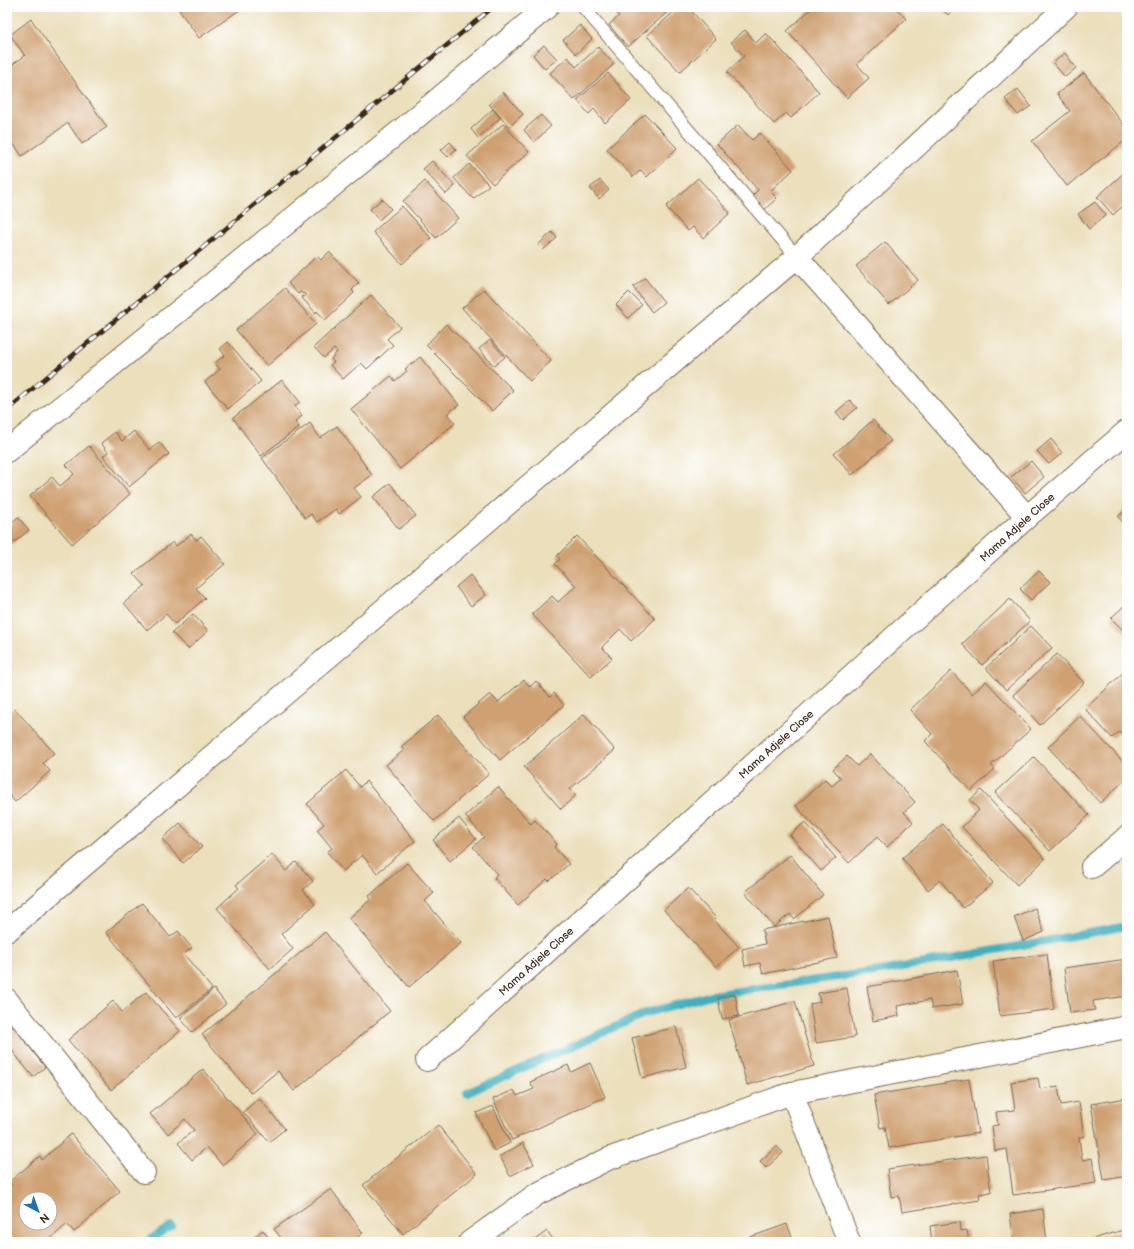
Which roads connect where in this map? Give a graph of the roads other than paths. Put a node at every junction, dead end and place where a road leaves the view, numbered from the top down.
1 (547, 7) edge
2 (583, 7) edge
3 (1066, 7) edge
4 (797, 257) junction
5 (1127, 431) edge
6 (7, 451) edge
7 (1027, 517) junction
8 (1127, 837) edge
9 (1092, 867) dead end
10 (7, 931) edge
11 (7, 1000) edge
12 (1127, 1027) edge
13 (427, 1060) dead end
14 (792, 1093) junction
15 (144, 1172) dead end
16 (470, 1242) edge
17 (849, 1242) edge

1 - 6 street
2 - 4 lane
3 - 4 street
4 - 7 street
4 - 10 street
5 - 7 street, Mama Adjele Close
7 - 13 street, Mama Adjele Close
8 - 9 street
11 - 15 street
12 - 14 street
14 - 16 street
14 - 17 street

